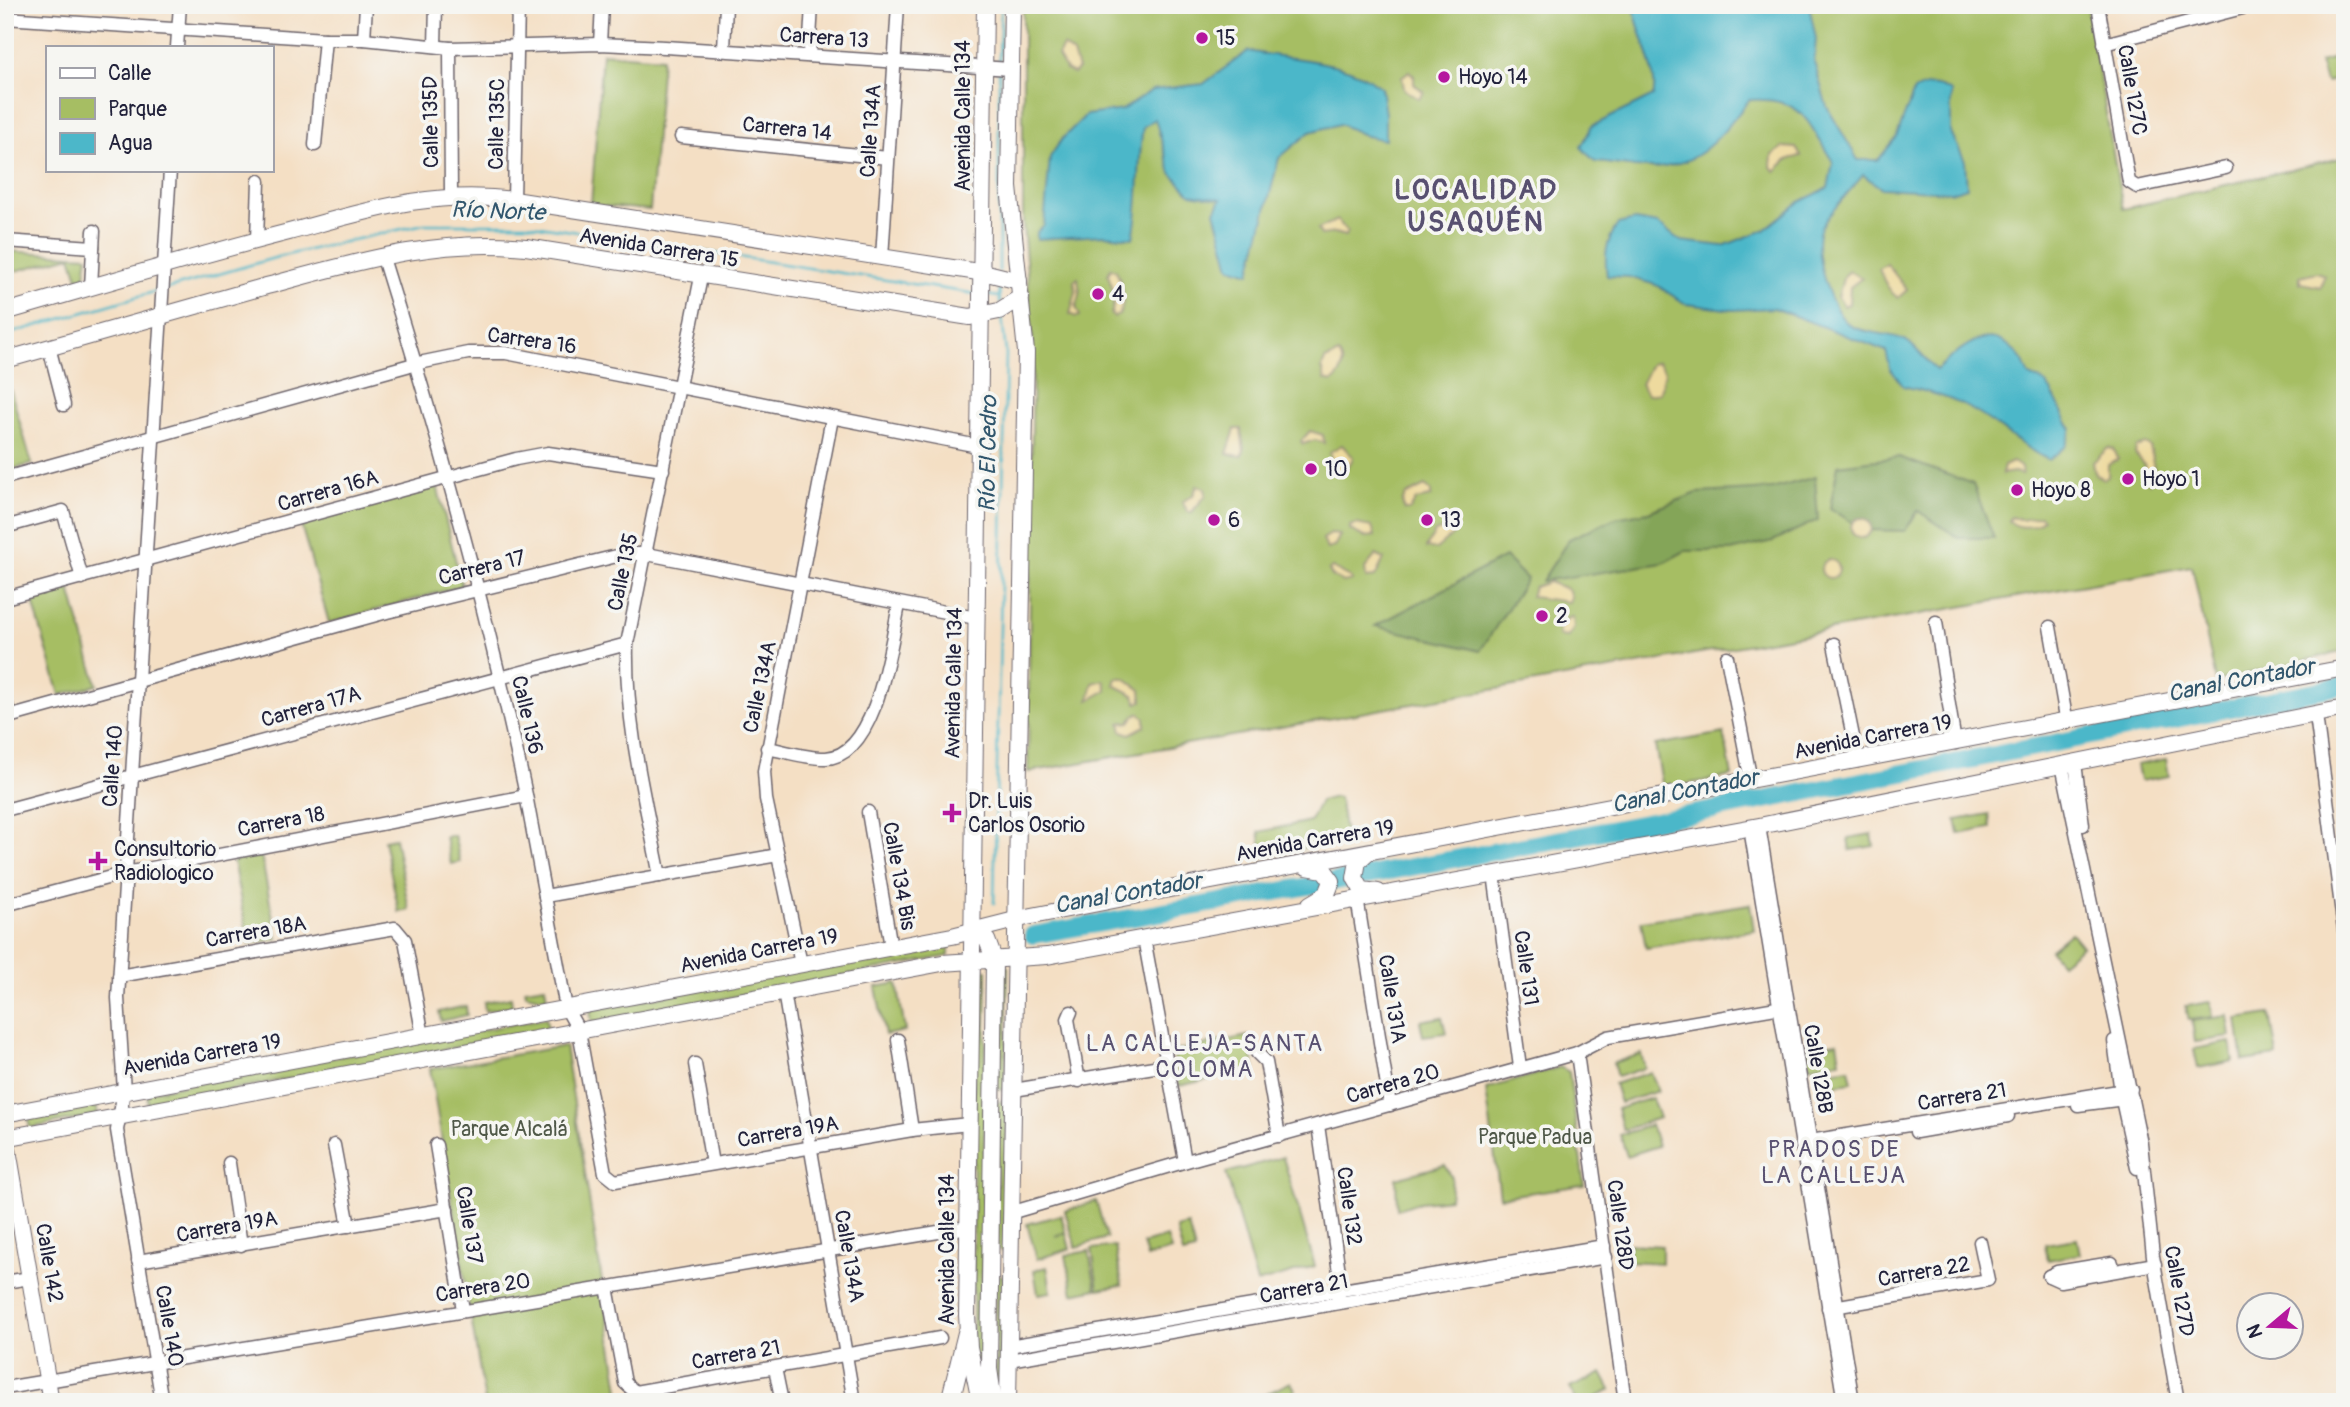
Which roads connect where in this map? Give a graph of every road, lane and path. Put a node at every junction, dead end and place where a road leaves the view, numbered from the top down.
1 (180, 5) edge
2 (366, 5) edge
3 (436, 5) edge
4 (518, 5) edge
5 (602, 5) edge
6 (726, 5) edge
7 (812, 5) edge
8 (898, 5) edge
9 (985, 5) edge
10 (1012, 5) edge
11 (2098, 5) edge
12 (2254, 5) edge
13 (5, 18) edge
14 (178, 28) junction
15 (325, 39) junction
16 (364, 39) junction
17 (600, 44) junction
18 (2104, 44) junction
19 (177, 46) edge
20 (435, 46) junction
21 (450, 48) junction
22 (517, 48) junction
23 (723, 50) junction
24 (809, 56) junction
25 (894, 61) junction
26 (998, 68) junction
27 (681, 137) dead end
28 (316, 145) dead end
29 (888, 158) junction
30 (2226, 168) dead end
31 (170, 172) edge
32 (259, 181) dead end
33 (451, 195) junction
34 (514, 200) junction
35 (94, 231) dead end
36 (257, 240) junction
37 (5, 241) edge
38 (93, 247) junction
39 (383, 258) junction
40 (883, 258) junction
41 (163, 269) junction
42 (701, 277) junction
43 (986, 277) junction
44 (1016, 285) junction
45 (91, 287) junction
46 (5, 312) edge
47 (162, 312) junction
48 (985, 312) junction
49 (49, 347) junction
50 (5, 360) edge
51 (414, 365) junction
52 (679, 386) junction
53 (64, 405) dead end
54 (832, 418) junction
55 (154, 439) junction
56 (978, 446) junction
57 (663, 470) junction
58 (5, 478) edge
59 (446, 478) junction
60 (5, 527) edge
61 (647, 554) junction
62 (146, 561) junction
63 (82, 578) junction
64 (802, 586) junction
65 (478, 590) junction
66 (5, 598) edge
67 (899, 605) junction
68 (976, 618) junction
69 (1936, 622) dead end
70 (2050, 627) dead end
71 (1834, 644) dead end
72 (627, 645) junction
73 (1727, 657) dead end
74 (2345, 668) edge
75 (499, 676) junction
76 (138, 679) junction
77 (5, 697) edge
78 (2345, 708) edge
79 (2316, 715) junction
80 (8, 717) edge
81 (2067, 723) junction
82 (1955, 743) junction
83 (767, 748) junction
84 (1858, 761) junction
85 (2069, 764) junction
86 (132, 777) junction
87 (1751, 781) junction
88 (526, 796) junction
89 (5, 810) edge
90 (868, 812) dead end
91 (1754, 827) junction
92 (778, 855) junction
93 (1363, 857) junction
94 (1284, 868) junction
95 (126, 873) junction
96 (1494, 874) junction
97 (660, 876) junction
98 (1358, 894) junction
99 (545, 896) junction
100 (5, 905) edge
101 (1296, 910) junction
102 (1016, 919) junction
103 (972, 931) junction
104 (2345, 937) edge
105 (1144, 939) junction
106 (891, 947) junction
107 (994, 959) junction
108 (1015, 959) junction
109 (971, 960) junction
110 (801, 964) junction
111 (119, 976) junction
112 (784, 992) junction
113 (1783, 1007) junction
114 (566, 1008) junction
115 (1071, 1012) dead end
116 (579, 1031) junction
117 (422, 1035) junction
118 (898, 1040) dead end
119 (1257, 1053) dead end
120 (1577, 1053) junction
121 (695, 1064) dead end
122 (1166, 1065) junction
123 (1520, 1067) junction
124 (1079, 1081) junction
125 (1014, 1090) junction
126 (124, 1091) junction
127 (2126, 1094) junction
128 (992, 1100) junction
129 (1390, 1105) junction
130 (5, 1114) edge
131 (117, 1117) junction
132 (969, 1124) junction
133 (1318, 1125) junction
134 (912, 1130) junction
135 (6, 1136) edge
136 (1279, 1136) junction
137 (334, 1145) dead end
138 (436, 1145) dead end
139 (1806, 1147) junction
140 (811, 1148) junction
141 (1185, 1161) junction
142 (229, 1163) dead end
143 (712, 1164) junction
144 (615, 1181) joint
145 (447, 1209) junction
146 (1010, 1213) junction
147 (349, 1226) junction
148 (968, 1227) junction
149 (991, 1237) junction
150 (1980, 1242) dead end
151 (241, 1245) junction
152 (828, 1250) junction
153 (1605, 1251) junction
154 (2154, 1260) junction
155 (138, 1261) junction
156 (1009, 1276) junction
157 (30, 1278) junction
158 (5, 1282) edge
159 (607, 1287) junction
160 (1339, 1297) junction
161 (1832, 1307) junction
162 (463, 1310) junction
163 (967, 1333) junction
164 (940, 1338) dead end
165 (1009, 1353) junction
166 (846, 1355) junction
167 (155, 1363) junction
168 (775, 1368) junction
169 (47, 1381) junction
170 (5, 1388) edge
171 (51, 1402) edge
172 (162, 1402) edge
173 (782, 1402) edge
174 (854, 1402) edge
175 (950, 1402) edge
176 (980, 1402) edge
177 (994, 1402) edge
178 (1008, 1402) edge
179 (1625, 1402) edge
180 (1844, 1402) edge
181 (1853, 1402) edge
182 (2178, 1402) edge

1 - 14 street
2 - 16 street
3 - 20 street
4 - 22 street
5 - 17 street
6 - 23 street
7 - 24 street
8 - 25 street, Calle 134A
9 - 26 main road, Avenida Calle 134
10 - 26 main road, Avenida Calle 134
11 - 18 street, Calle 127C
12 - 18 street
13 - 14 street, Carrera 13
14 - 15 street, Carrera 13
14 - 19 street
15 - 16 street, Carrera 13
15 - 28 street
16 - 20 street, Carrera 13
17 - 22 street, Carrera 13
17 - 23 street, Carrera 13
18 - 30 street, Calle 127C
20 - 21 street, Carrera 13
21 - 22 street, Carrera 13
21 - 33 street, Calle 135D
22 - 34 street, Calle 135C
23 - 24 street, Carrera 13
24 - 25 street, Carrera 13
25 - 26 street, Carrera 13
25 - 29 street, Calle 134A
26 - 43 main road, Avenida Calle 134
26 - 44 main road, Avenida Calle 134
27 - 29 street, Carrera 14
29 - 40 street, Calle 134A
31 - 41 street, Calle 140
32 - 36 street
33 - 34 main road, Avenida Carrera 15
33 - 36 main road, Avenida Carrera 15
34 - 40 main road, Avenida Carrera 15
35 - 38 street
36 - 41 main road, Avenida Carrera 15
37 - 38 street
38 - 45 street
39 - 42 main road, Avenida Carrera 15
39 - 47 main road, Avenida Carrera 15
39 - 51 street, Calle 136
40 - 43 main road, Avenida Carrera 15
41 - 45 main road, Avenida Carrera 15
41 - 47 street, Calle 140
42 - 48 main road, Avenida Carrera 15
42 - 52 street, Calle 135
43 - 44 main road, Avenida Carrera 15
43 - 48 main road, Avenida Calle 134
44 - 48 main road
44 - 102 main road, Avenida Calle 134
45 - 46 main road, Avenida Carrera 15
47 - 49 main road, Avenida Carrera 15
47 - 55 street, Calle 140
48 - 56 main road, Avenida Calle 134
49 - 50 main road, Avenida Carrera 15
49 - 53 street
51 - 52 street, Carrera 16
51 - 55 street, Carrera 16
51 - 59 street, Calle 136
52 - 54 street, Carrera 16
52 - 57 street, Calle 135
54 - 56 street, Carrera 16
54 - 64 street, Calle 134A
55 - 58 street, Carrera 16
55 - 62 street, Calle 140
56 - 68 main road, Avenida Calle 134
57 - 59 street, Carrera 16A
57 - 61 street, Calle 135
59 - 62 street, Carrera 16A
59 - 65 street, Calle 136
60 - 63 street
61 - 64 street, Carrera 17
61 - 65 street, Carrera 17
61 - 72 street, Calle 135
62 - 63 street, Carrera 16A
62 - 76 street, Calle 140
63 - 66 street, Carrera 16A
64 - 67 street, Carrera 17
64 - 83 street, Calle 134A
65 - 75 street, Calle 136
65 - 76 street, Carrera 17
67 - 68 street, Carrera 17
67 - 83 street
68 - 103 main road, Avenida Calle 134
69 - 82 street
70 - 81 street
71 - 84 street
72 - 75 street, Carrera 17A
72 - 97 street, Calle 135
73 - 87 street
74 - 81 main road, Avenida Carrera 19
75 - 86 street, Carrera 17A
75 - 88 street, Calle 136
76 - 80 street, Carrera 17
76 - 86 street, Calle 140
77 - 80 street
78 - 79 main road
79 - 85 main road
79 - 104 street
81 - 82 main road, Avenida Carrera 19
82 - 84 main road, Avenida Carrera 19
83 - 92 street, Calle 134A
84 - 87 main road, Avenida Carrera 19
85 - 91 main road
85 - 127 street, Calle 127D
86 - 89 street, Carrera 17A
86 - 95 street, Calle 140
87 - 93 main road, Avenida Carrera 19
88 - 95 street, Carrera 18
88 - 99 street, Calle 136
90 - 106 street, Calle 134 Bis
91 - 96 main road
91 - 113 street, Calle 128B
92 - 97 street
92 - 110 street, Calle 134A
93 - 94 main road, Avenida Carrera 19
93 - 98 main road
94 - 101 main road
94 - 102 main road, Avenida Carrera 19
95 - 100 street, Carrera 18
95 - 111 street, Calle 140
96 - 98 main road, Avenida Carrera 19
96 - 123 street, Calle 131
97 - 99 street
98 - 101 main road, Avenida Carrera 19
98 - 129 street, Calle 131A
99 - 114 street, Calle 136
101 - 105 main road, Avenida Carrera 19
102 - 103 main road, Avenida Carrera 19
102 - 108 main road, Avenida Calle 134
103 - 106 main road, Avenida Carrera 19
103 - 107 main road
103 - 109 main road, Avenida Calle 134
105 - 108 main road, Avenida Carrera 19
105 - 122 street
106 - 110 main road, Avenida Carrera 19
107 - 108 main road, Avenida Carrera 19
107 - 109 main road, Avenida Carrera 19
107 - 128 main road
108 - 125 main road, Avenida Calle 134
109 - 112 main road, Avenida Carrera 19
109 - 132 main road, Avenida Calle 134
110 - 114 main road, Avenida Carrera 19
111 - 117 street, Carrera 18A
111 - 126 street, Calle 140
112 - 116 main road, Avenida Carrera 19
112 - 140 street, Calle 134A
113 - 120 street, Carrera 20
113 - 139 street, Calle 128B
114 - 116 street, Calle 136
114 - 117 main road, Avenida Carrera 19
115 - 124 street
116 - 131 main road, Avenida Carrera 19
116 - 144 street, Calle 136
117 - 126 main road, Avenida Carrera 19
118 - 134 street
119 - 136 street
120 - 123 street, Carrera 20
120 - 153 street, Calle 128D
121 - 143 street
122 - 124 street
122 - 141 street
123 - 129 street, Carrera 20
124 - 125 street
125 - 128 main road
125 - 146 main road, Avenida Calle 134
126 - 130 main road, Avenida Carrera 19
126 - 131 street, Calle 140
127 - 139 street, Carrera 21
127 - 154 street, Calle 127D
128 - 149 main road
129 - 133 street, Carrera 20
131 - 135 main road, Avenida Carrera 19
131 - 155 street, Calle 140
132 - 134 street, Carrera 19A
132 - 148 main road, Avenida Calle 134
133 - 136 street, Carrera 20
133 - 160 street, Calle 132
134 - 140 street, Carrera 19A
135 - 157 main road, Calle 142
136 - 141 street, Carrera 20
137 - 147 street
138 - 145 street, Calle 137
139 - 161 street, Calle 128B
140 - 143 street, Carrera 19A
140 - 152 street, Calle 134A
141 - 146 street, Carrera 20
142 - 151 street
143 - 144 street, Carrera 19A
145 - 147 street, Carrera 19A
145 - 162 street, Calle 137
146 - 156 main road, Avenida Calle 134
147 - 151 street, Carrera 19A
148 - 152 street, Carrera 20
148 - 163 main road, Avenida Calle 134
149 - 156 main road
149 - 177 main road
150 - 161 street, Carrera 22
151 - 155 street, Carrera 19A
152 - 159 street, Carrera 20
152 - 166 street, Calle 134A
153 - 160 street, Carrera 21
153 - 179 street, Calle 128D
154 - 154 street
154 - 182 street, Calle 127D
155 - 167 street, Calle 140
156 - 165 main road, Avenida Calle 134
157 - 158 street
157 - 169 main road, Calle 142
159 - 162 street, Carrera 20
159 - 168 street, Carrera 21
160 - 165 street, Carrera 21
161 - 180 street, Calle 128B
161 - 181 street, Calle 128B
162 - 167 street, Carrera 20
163 - 175 highway
163 - 176 main road, Avenida Calle 134
164 - 166 street, Carrera 21
165 - 178 main road, Avenida Calle 134
166 - 168 street, Carrera 21
166 - 174 street, Calle 134A
167 - 169 street, Carrera 20
167 - 172 street, Calle 140
168 - 173 street
169 - 170 street, Carrera 20
169 - 171 main road, Calle 142

